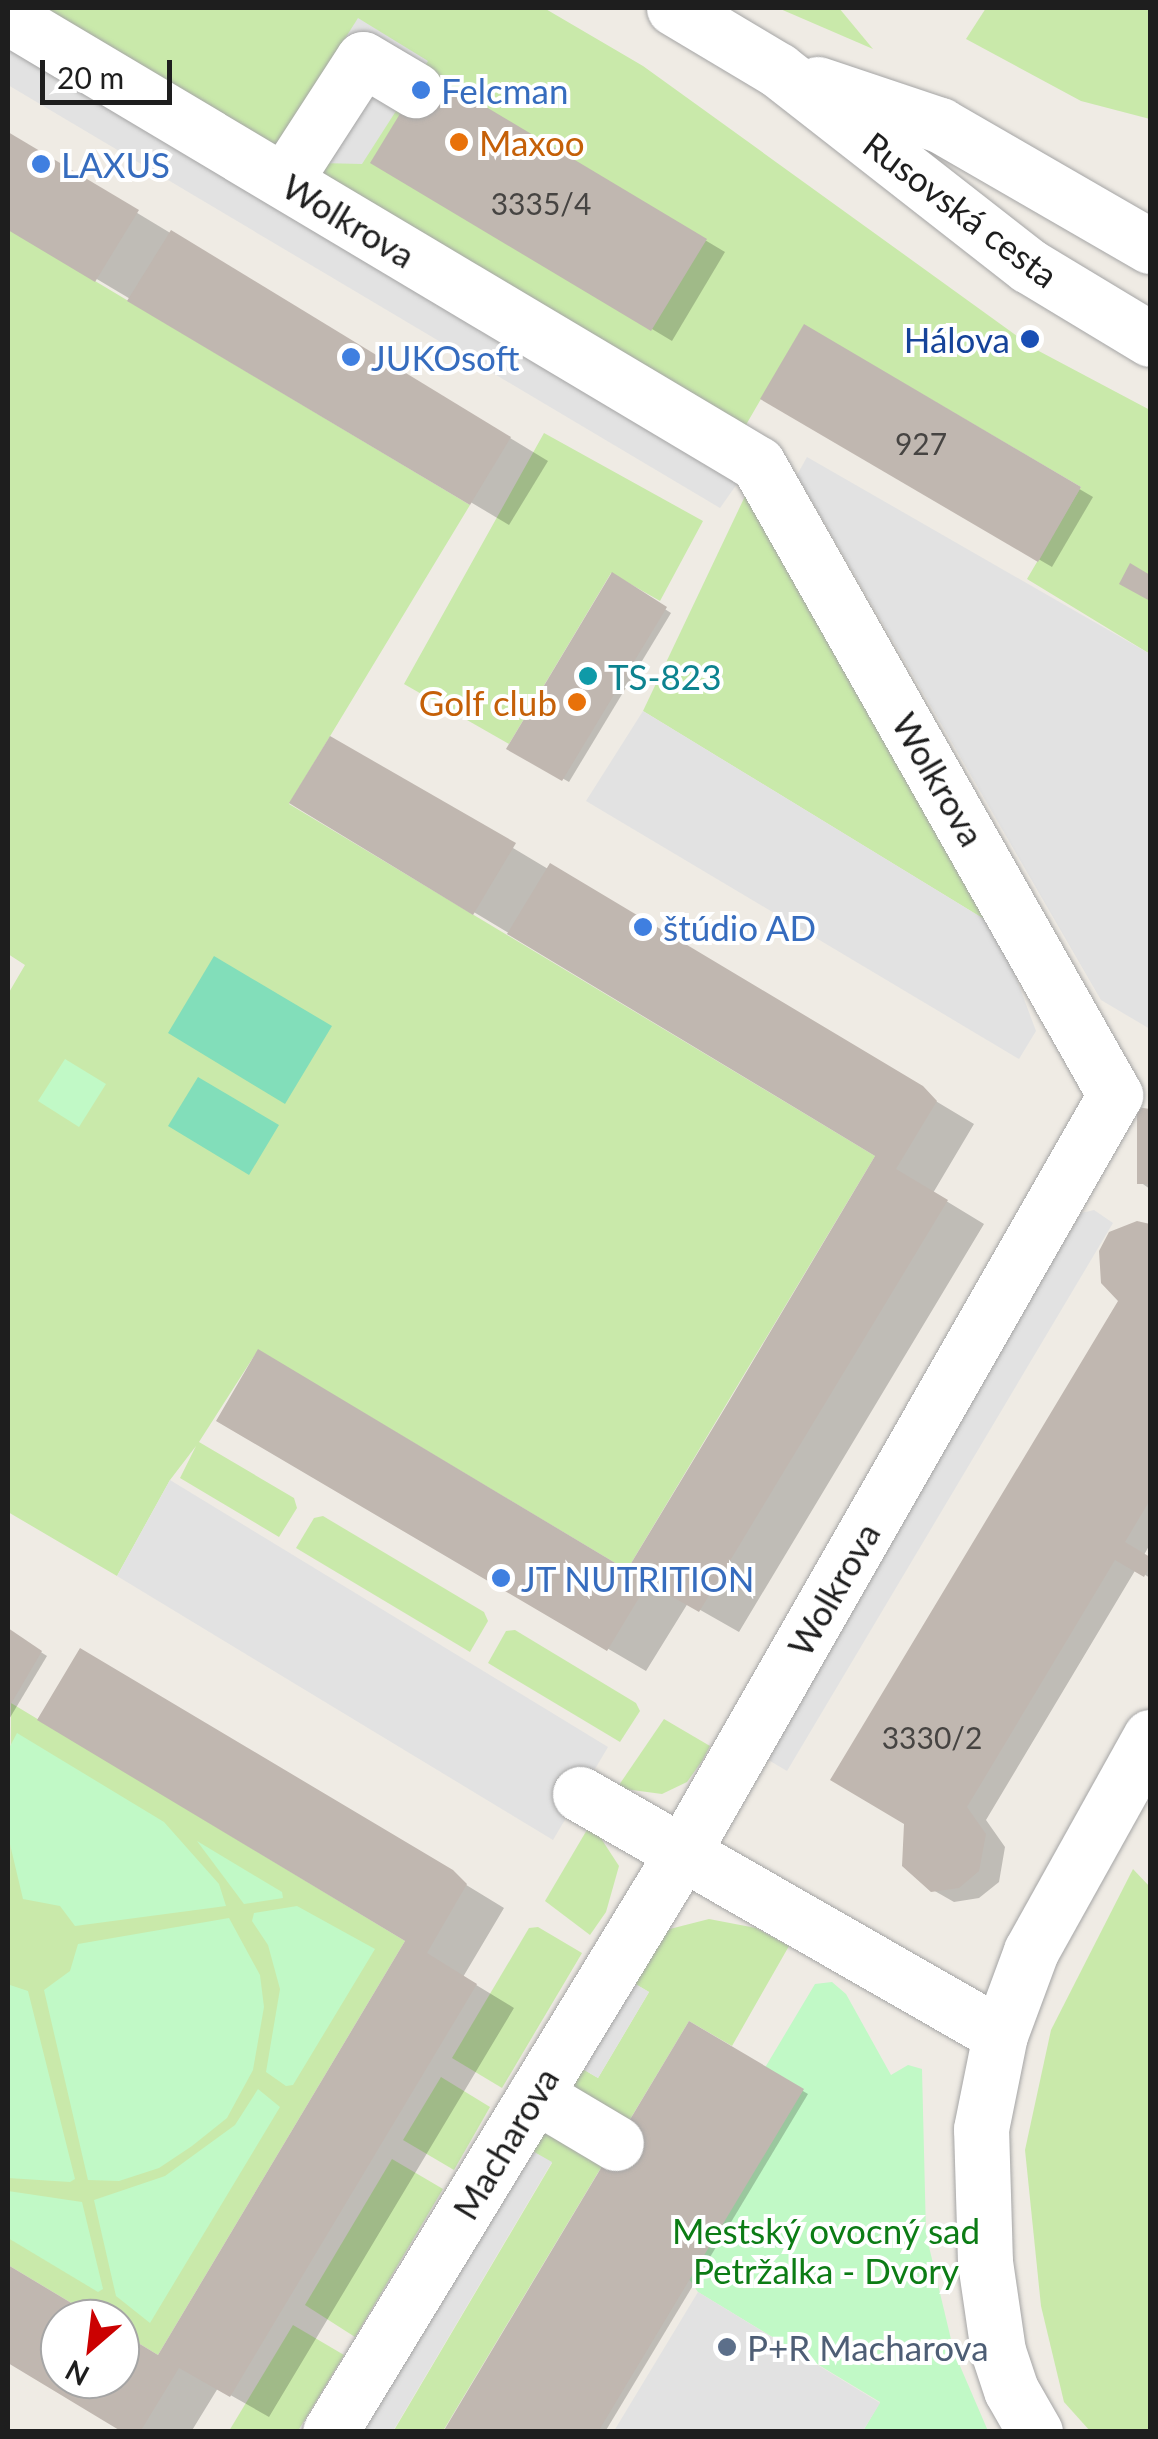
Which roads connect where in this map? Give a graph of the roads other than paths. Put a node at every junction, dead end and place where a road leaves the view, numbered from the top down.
1 (674, 8) edge
2 (8, 17) edge
3 (778, 70) junction
4 (415, 90) dead end
5 (284, 181) junction
6 (1150, 246) edge
7 (1150, 339) edge
8 (1147, 1752) edge
9 (580, 1794) dead end
10 (681, 1855) junction
11 (1000, 2035) junction
12 (534, 2095) junction
13 (616, 2143) dead end
14 (330, 2432) edge
15 (1035, 2432) edge

1 - 3 street, Rusovská cesta
2 - 5 street, Wolkrova
3 - 6 street, Rusovská cesta
3 - 7 street, Rusovská cesta
4 - 5 street
5 - 10 street, Wolkrova
8 - 11 street
9 - 10 street
10 - 11 street
10 - 12 street, Macharova
11 - 15 street
12 - 13 street
12 - 14 street, Macharova

